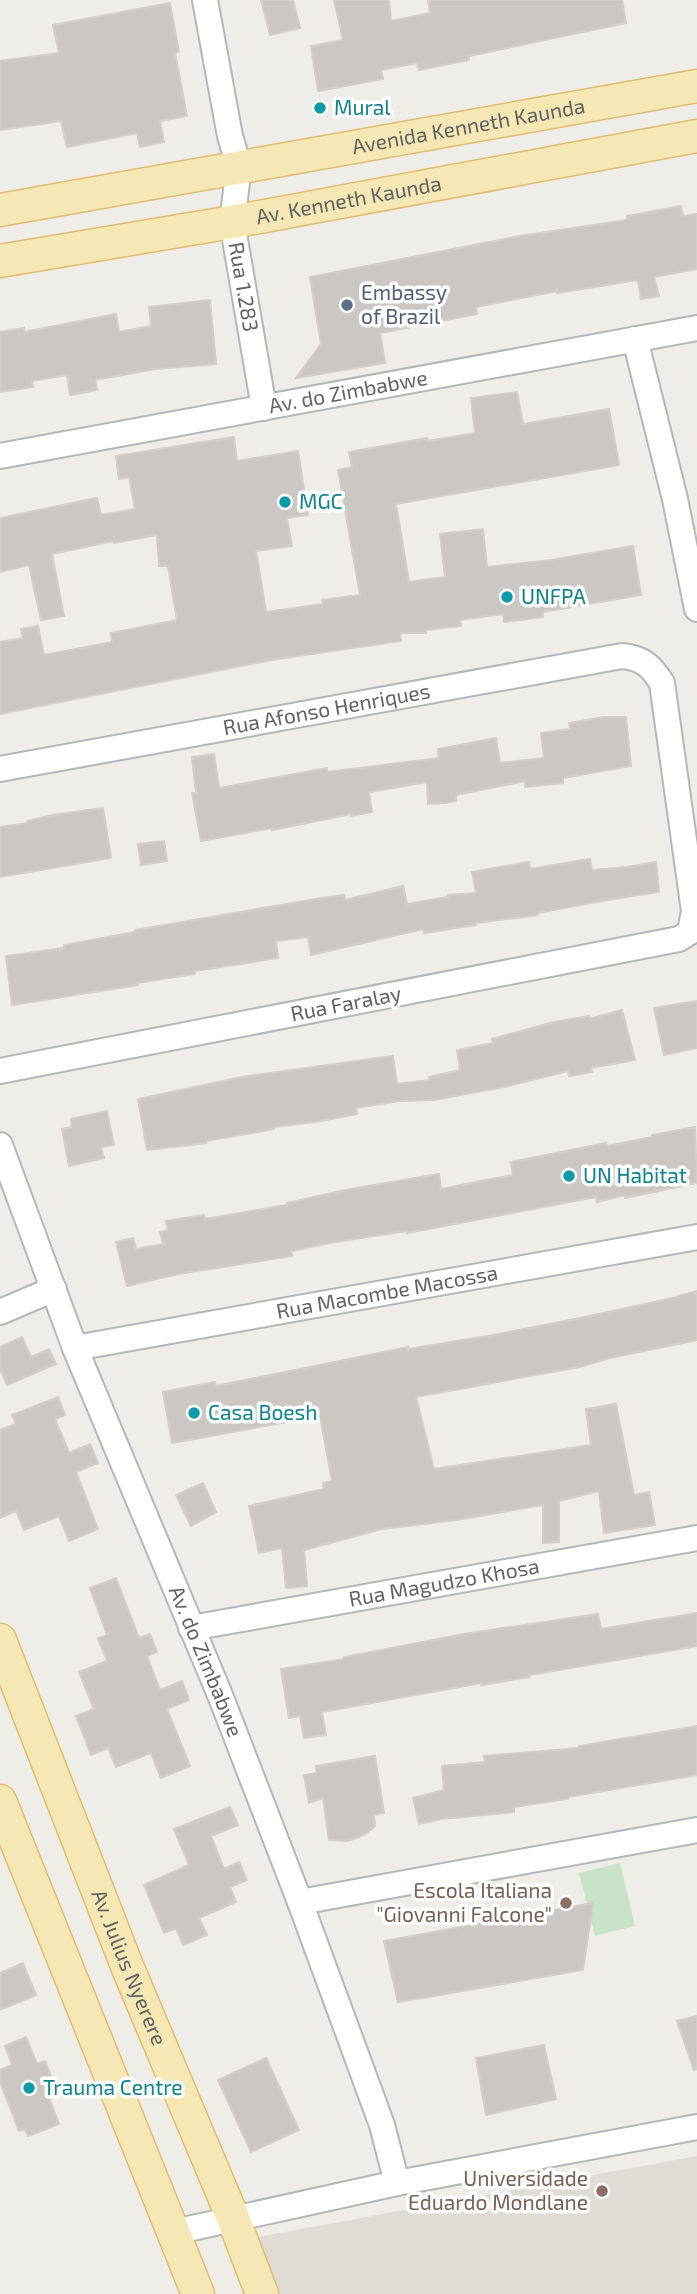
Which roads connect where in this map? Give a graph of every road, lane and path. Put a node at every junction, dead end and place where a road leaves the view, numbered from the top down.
1 (205, 0) edge
2 (697, 86) edge
3 (697, 136) edge
4 (239, 167) junction
5 (0, 211) edge
6 (232, 222) junction
7 (0, 261) edge
8 (697, 328) edge
9 (635, 339) junction
10 (264, 408) junction
11 (0, 456) edge
12 (686, 498) edge
13 (697, 609) edge
14 (0, 769) edge
15 (690, 932) joint
16 (0, 1071) edge
17 (0, 1145) edge
18 (697, 1237) edge
19 (54, 1289) junction
20 (0, 1312) edge
21 (75, 1348) junction
22 (697, 1538) edge
23 (191, 1628) junction
24 (0, 1640) edge
25 (0, 1801) edge
26 (697, 1830) edge
27 (300, 1902) junction
28 (697, 2127) edge
29 (397, 2183) junction
30 (233, 2218) junction
31 (174, 2232) junction
32 (198, 2294) edge
33 (262, 2294) edge

1 - 4 street
2 - 4 main road, Avenida Kenneth Kaunda
3 - 6 main road, Av. Kenneth Kaunda
4 - 5 main road
4 - 6 street, Rua 1.283
6 - 7 main road, Av. Kenneth Kaunda
6 - 10 street, Rua 1.283
8 - 9 street, Av. do Zimbabwe
9 - 10 street, Av. do Zimbabwe
9 - 12 street
10 - 11 street, Av. do Zimbabwe
12 - 13 street
14 - 15 street, Rua Afonso Henriques
15 - 16 street, Rua Faralay
17 - 19 street, Av. do Zimbabwe
18 - 21 street, Rua Macombe Macossa
19 - 20 street
19 - 21 street, Av. do Zimbabwe
21 - 23 street, Av. do Zimbabwe
22 - 23 street, Rua Magudzo Khosa
23 - 27 street, Av. do Zimbabwe
24 - 30 main road, Av. Julius Nyerere
25 - 31 main road
26 - 27 street
27 - 29 street, Av. do Zimbabwe
28 - 29 street
29 - 30 street
30 - 31 street
30 - 33 main road, Av. Julius Nyerere
31 - 32 main road

